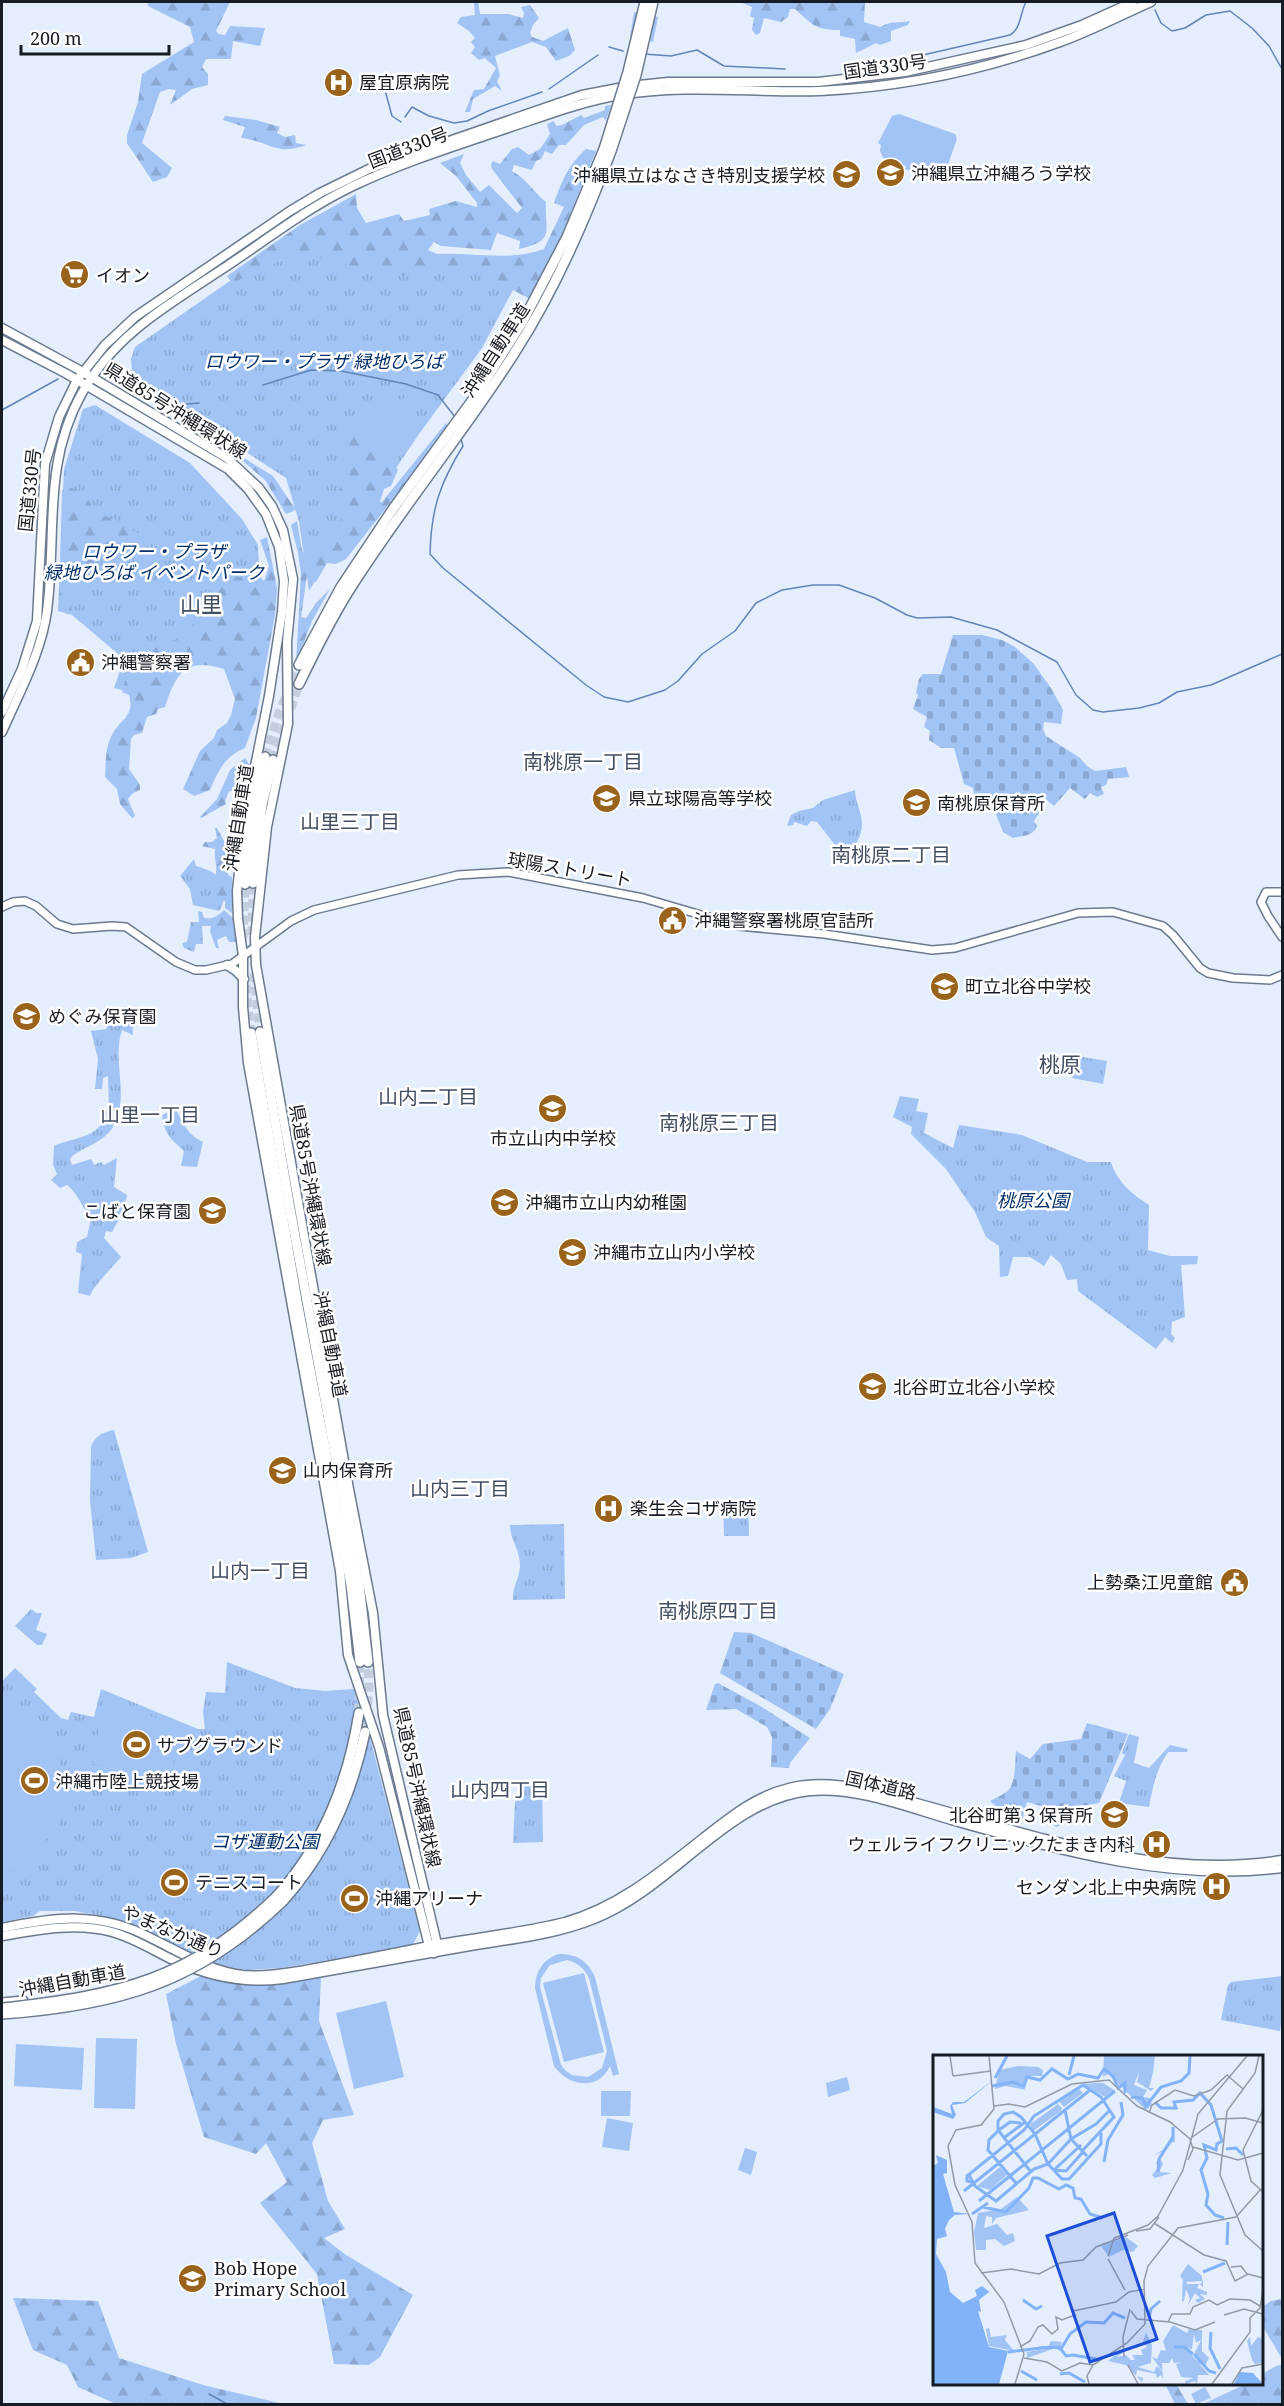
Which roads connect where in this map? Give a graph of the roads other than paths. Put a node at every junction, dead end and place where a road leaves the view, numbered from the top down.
1 (645, 2) edge
2 (653, 2) edge
3 (1133, 2) edge
4 (1151, 2) edge
5 (608, 150) junction
6 (2, 328) edge
7 (2, 340) edge
8 (87, 374) junction
9 (77, 380) junction
10 (86, 386) junction
11 (299, 665) tunnel mouth
12 (299, 684) tunnel mouth
13 (2, 712) edge
14 (2, 732) edge
15 (269, 758) tunnel mouth
16 (249, 883) tunnel mouth
17 (1282, 892) edge
18 (2, 907) edge
19 (1282, 937) edge
20 (255, 947) junction
21 (243, 956) junction
22 (227, 965) junction
23 (1282, 975) edge
24 (243, 979) junction
25 (255, 1033) tunnel mouth
26 (364, 1662) tunnel mouth
27 (359, 1713) tunnel mouth
28 (365, 1732) tunnel mouth
29 (1282, 1860) edge
30 (1282, 1868) edge
31 (280, 1898) junction
32 (2, 1928) edge
33 (2, 1936) edge
34 (433, 1948) junction
35 (2, 2010) edge

1 - 5 highway, 沖縄自動車道, bridge
2 - 5 highway, 沖縄自動車道, bridge
3 - 8 main road, 国道330号
4 - 8 main road, 国道330号
5 - 11 highway, 沖縄自動車道
5 - 12 highway, 沖縄自動車道
6 - 8 main road, 県道85号沖縄環状線
7 - 9 main road, 県道85号沖縄環状線
8 - 9 main road, 国道330号
8 - 10 main road, 国道330号
8 - 20 main road, 県道85号沖縄環状線
9 - 10 main road, 県道85号沖縄環状線
9 - 13 main road, 国道330号
10 - 14 main road, 国道330号
10 - 21 main road, 県道85号沖縄環状線
15 - 16 highway, 沖縄自動車道
17 - 19 main road
18 - 22 main road, 球陽ストリート
20 - 21 main road, 球陽ストリート
20 - 23 main road, 球陽ストリート
20 - 34 main road, 県道85号沖縄環状線
21 - 22 main road, 球陽ストリート
21 - 24 main road, 県道85号沖縄環状線
22 - 24 main road
24 - 34 main road, 県道85号沖縄環状線
25 - 26 highway, 沖縄自動車道
27 - 31 highway, 沖縄自動車道
28 - 31 highway, 沖縄自動車道
29 - 34 main road, 国体道路
30 - 34 main road, 国体道路
31 - 35 highway, 沖縄自動車道, bridge
31 - 35 highway, 沖縄自動車道, bridge
32 - 34 main road, やまなか通り
33 - 34 main road, やまなか通り

